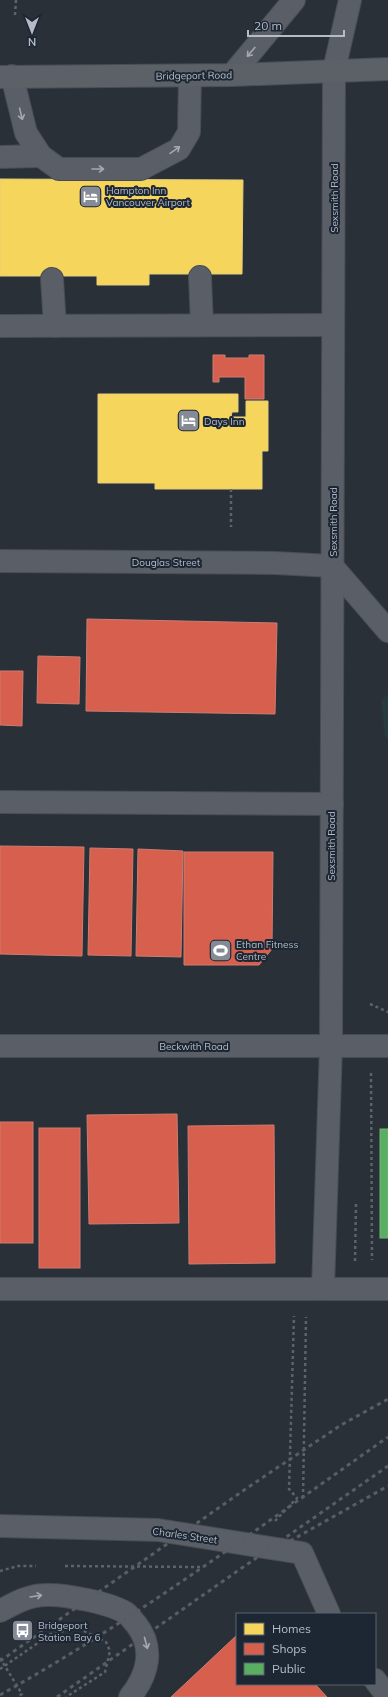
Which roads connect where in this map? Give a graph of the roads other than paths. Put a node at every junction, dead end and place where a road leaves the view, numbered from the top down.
1 (294, 0) edge
2 (350, 0) edge
3 (388, 68) edge
4 (334, 70) junction
5 (232, 75) junction
6 (6, 76) edge
7 (190, 76) junction
8 (41, 156) junction
9 (0, 157) edge
10 (200, 277) dead end
11 (52, 279) dead end
12 (202, 325) junction
13 (333, 325) junction
14 (0, 326) edge
15 (55, 326) junction
16 (0, 561) edge
17 (332, 566) junction
18 (388, 630) edge
19 (0, 802) edge
20 (332, 804) junction
21 (0, 1046) edge
22 (331, 1046) junction
23 (388, 1046) edge
24 (0, 1289) edge
25 (323, 1289) junction
26 (380, 1289) edge
27 (0, 1526) edge
28 (0, 1611) edge
29 (329, 1613) edge
30 (376, 1681) edge
31 (130, 1697) edge
32 (388, 1697) edge

1 -> 5 street
2 - 4 street, Sexsmith Road
3 - 4 main road, Bridgeport Road
4 - 5 main road, Bridgeport Road
4 - 13 street, Sexsmith Road
5 - 7 main road, Bridgeport Road
6 - 7 main road, Bridgeport Road
6 -> 8 street
8 -> 7 street
8 - 9 street
10 - 12 street
11 - 15 street
12 - 13 street
12 - 15 street
13 - 17 street, Sexsmith Road
14 - 15 street
16 - 17 street, Douglas Street
17 - 18 street
17 - 20 street, Sexsmith Road
19 - 20 street
20 - 22 street, Sexsmith Road
21 - 22 street, Beckwith Road
22 - 23 street, Beckwith Road
22 - 25 street, Sexsmith Road
24 - 25 street
25 - 26 street
27 - 29 street, Charles Street
28 -> 31 street
30 - 32 street

